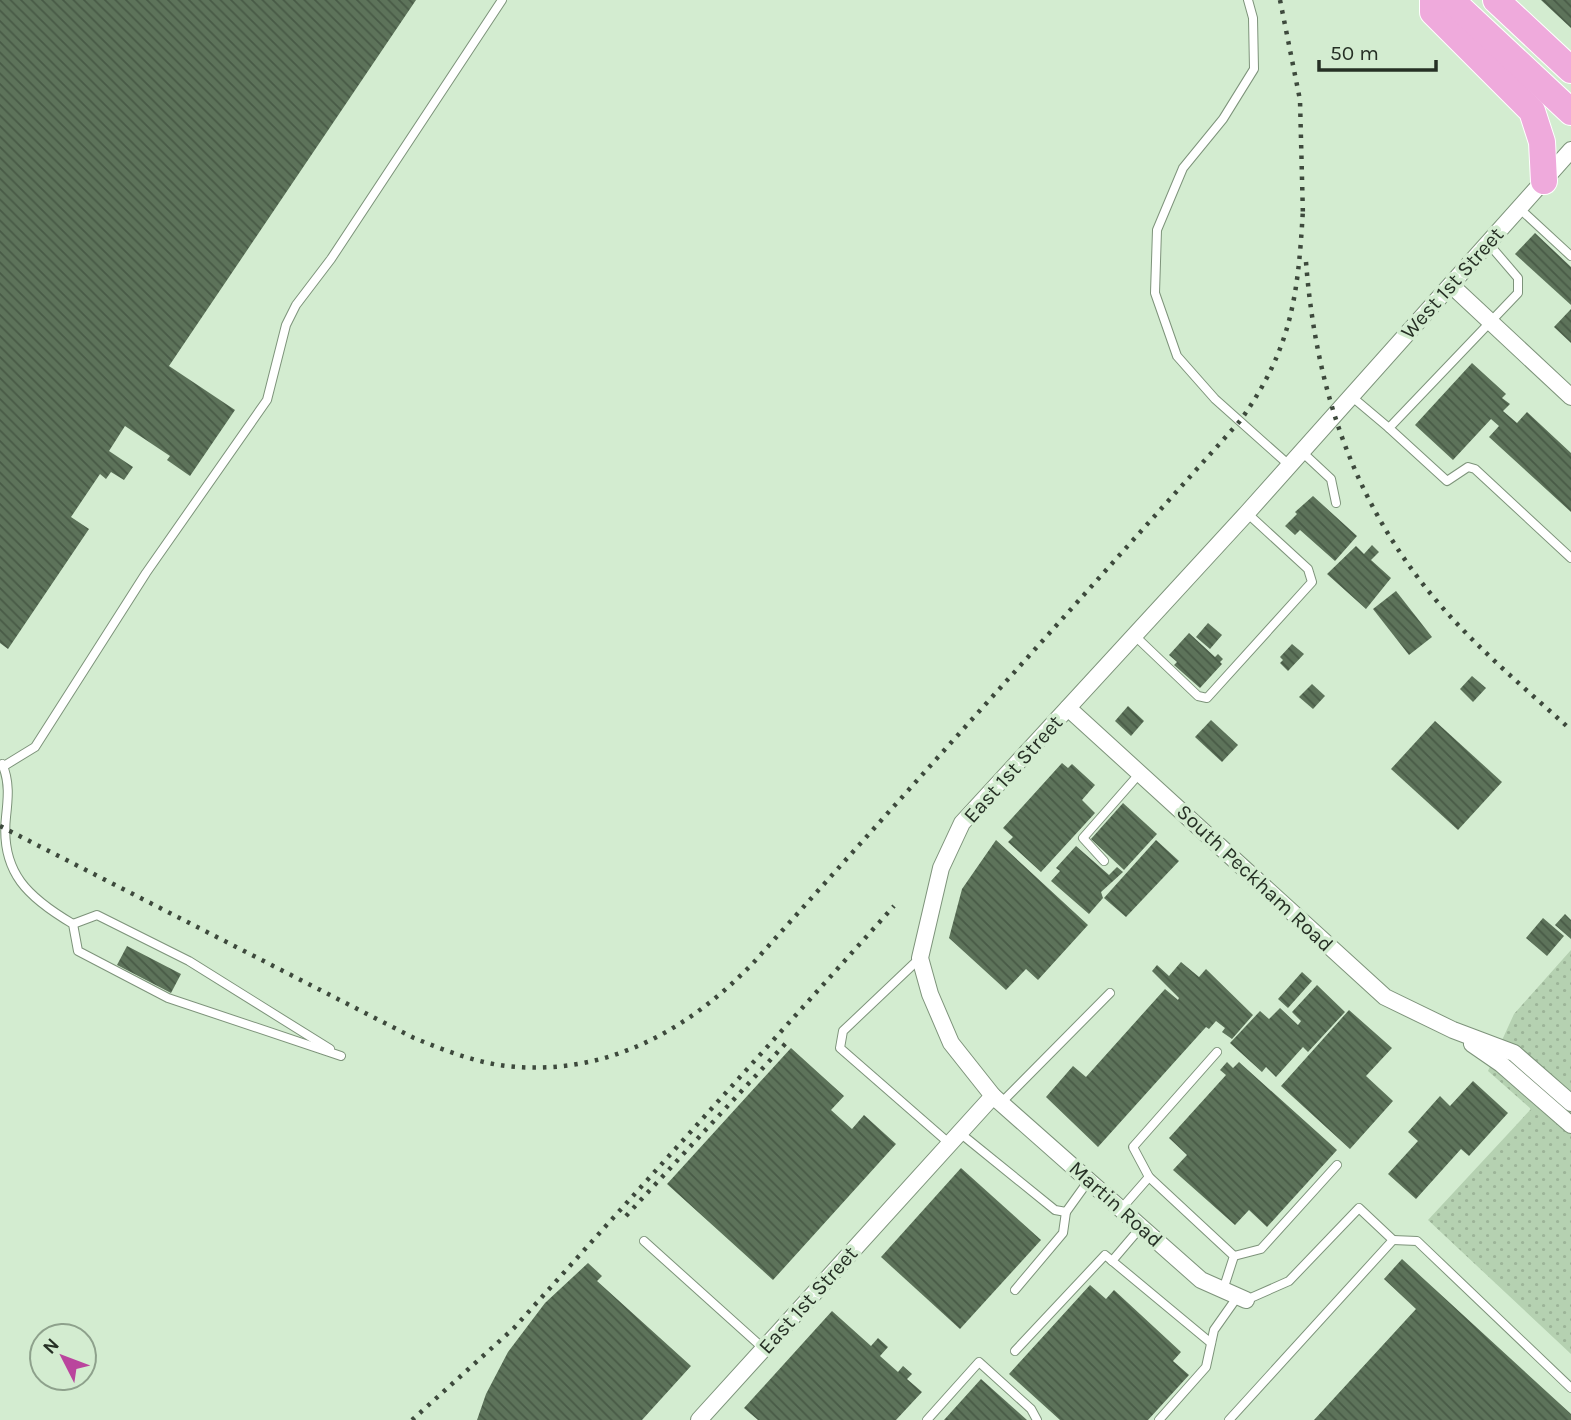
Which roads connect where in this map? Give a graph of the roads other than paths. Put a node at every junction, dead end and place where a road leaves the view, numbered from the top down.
1 (502, 0) edge
2 (1248, 0) edge
3 (1433, 0) edge
4 (1451, 0) edge
5 (1496, 0) edge
6 (1571, 70) edge
7 (1571, 112) edge
8 (1571, 150) edge
9 (1544, 181) junction
10 (1519, 208) junction
11 (1488, 243) junction
12 (1571, 256) edge
13 (1451, 285) junction
14 (1490, 322) junction
15 (1351, 396) junction
16 (1571, 397) edge
17 (1333, 416) joint
18 (1390, 428) junction
19 (1301, 452) junction
20 (1289, 465) junction
21 (1336, 503) dead end
22 (1247, 513) junction
23 (1571, 558) edge
24 (1134, 635) junction
25 (1068, 708) junction
26 (2, 764) edge
27 (1140, 772) junction
28 (1104, 861) dead end
29 (73, 924) junction
30 (920, 958) junction
31 (1110, 993) dead end
32 (1452, 1030) junction
33 (1217, 1052) dead end
34 (997, 1100) junction
35 (1571, 1103) edge
36 (1571, 1125) edge
37 (955, 1138) junction
38 (1337, 1165) dead end
39 (1149, 1177) junction
40 (1088, 1180) junction
41 (1121, 1209) junction
42 (1066, 1212) junction
43 (1141, 1227) junction
44 (1393, 1240) junction
45 (644, 1241) dead end
46 (1234, 1256) junction
47 (1112, 1261) junction
48 (1015, 1290) dead end
49 (1236, 1295) junction
50 (1211, 1343) junction
51 (764, 1349) junction
52 (1015, 1351) dead end
53 (1571, 1388) edge
54 (699, 1420) edge
55 (927, 1420) edge
56 (1037, 1420) edge
57 (1159, 1420) edge
58 (1229, 1420) edge

1 - 26 lane
2 - 20 lane
3 - 9 main road
4 - 7 main road
5 - 6 main road
8 - 9 street, West 1st Street
9 - 10 street, West 1st Street
10 - 11 street, West 1st Street
10 - 12 lane
11 - 13 street, West 1st Street
11 - 14 lane
13 - 14 street
13 - 15 street, West 1st Street
14 - 16 street
14 - 18 lane
15 - 17 street, West 1st Street
15 - 18 lane
17 - 19 street, East 1st Street
18 - 23 lane
19 - 20 street, East 1st Street
19 - 21 lane
20 - 22 street, East 1st Street
22 - 24 street, East 1st Street
22 - 24 lane
24 - 25 street, East 1st Street
25 - 27 street, South Peckham Road
25 - 30 street, East 1st Street
26 - 29 lane
27 - 28 lane
27 - 32 street, South Peckham Road
29 - 29 lane
30 - 34 street, East 1st Street
30 - 37 lane
31 - 34 lane
32 - 35 street
32 - 36 street
33 - 39 lane
34 - 37 street, East 1st Street
34 - 40 street, Martin Road
37 - 42 lane
37 - 51 street, East 1st Street
38 - 46 lane
39 - 41 lane
39 - 46 lane
40 - 41 street, Martin Road
40 - 42 lane
41 - 43 street, Martin Road
42 - 48 lane
43 - 47 lane
43 - 49 street, Martin Road
44 - 49 lane
44 - 53 lane
44 - 58 lane
45 - 51 lane
46 - 49 lane
47 - 50 lane
47 - 52 lane
49 - 50 lane
50 - 57 lane
51 - 54 street, East 1st Street
55 - 56 lane

